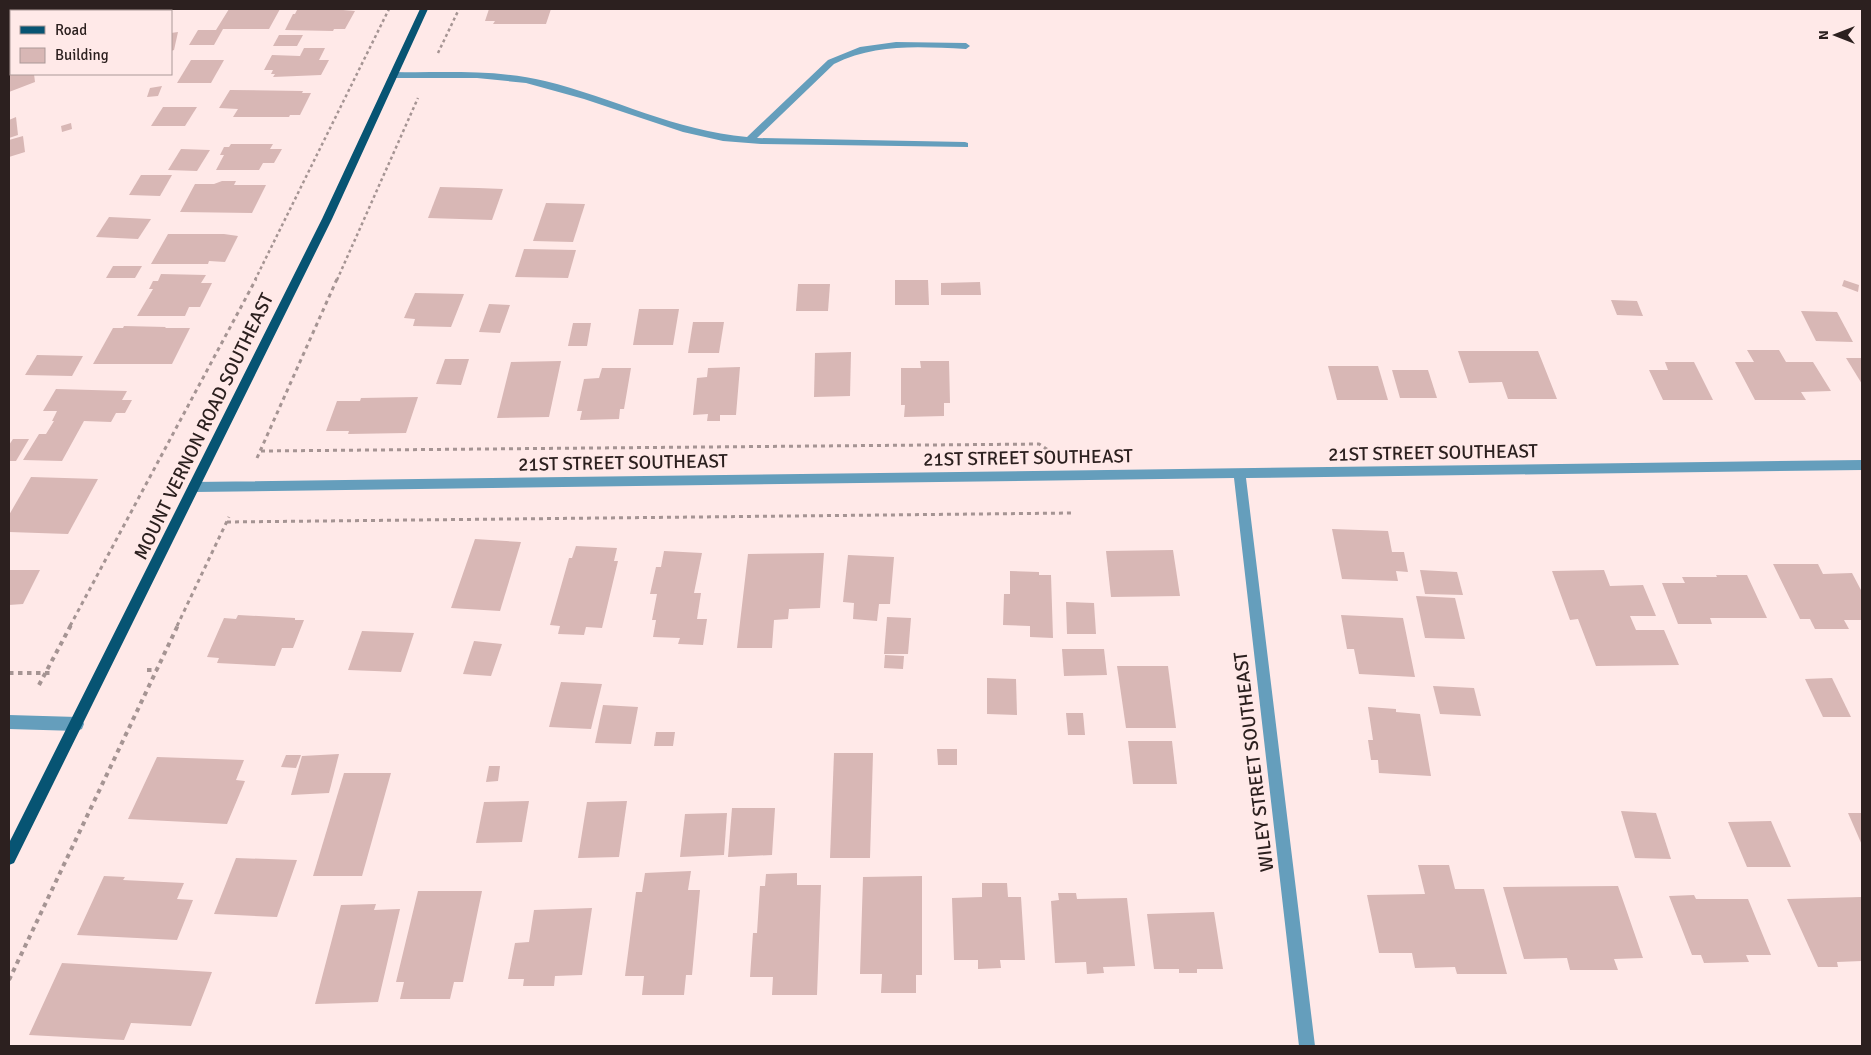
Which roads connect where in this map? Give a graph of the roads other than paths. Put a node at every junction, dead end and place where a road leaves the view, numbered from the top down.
1 (424, 9) edge
2 (966, 46) dead end
3 (394, 75) junction
4 (749, 140) junction
5 (965, 145) dead end
6 (1862, 465) edge
7 (1239, 473) junction
8 (194, 487) junction
9 (9, 722) edge
10 (77, 724) junction
11 (9, 858) edge
12 (1307, 1046) edge

1 - 3 main road, MOUNT VERNON ROAD SOUTHEAST
2 - 4 street
3 - 4 street
3 - 8 main road, MOUNT VERNON ROAD SOUTHEAST
4 - 5 street
6 - 7 street, 21ST STREET SOUTHEAST
7 - 8 street, 21ST STREET SOUTHEAST
7 - 12 street, WILEY STREET SOUTHEAST
8 - 10 main road, MOUNT VERNON ROAD SOUTHEAST
9 - 10 street
10 - 11 main road, MOUNT VERNON ROAD SOUTHEAST

